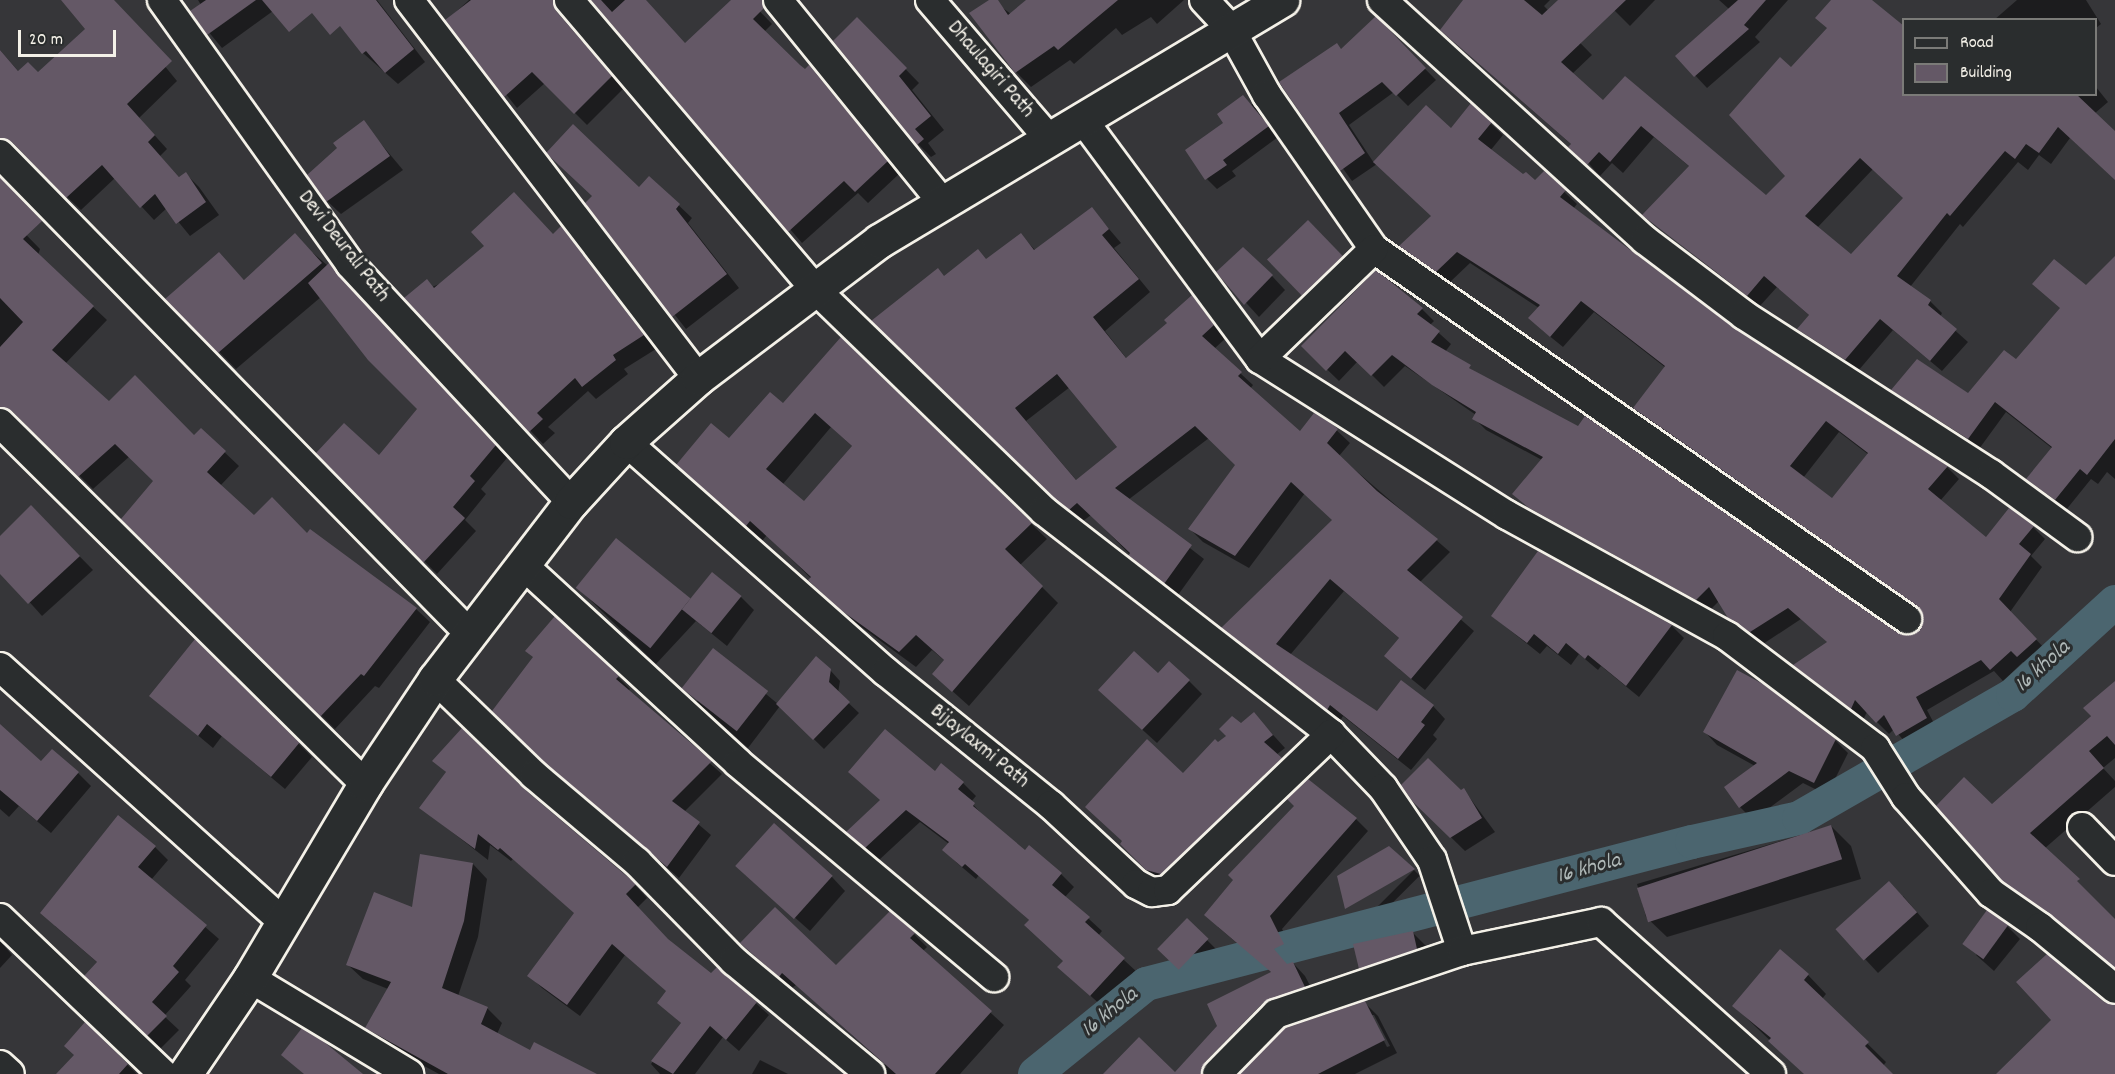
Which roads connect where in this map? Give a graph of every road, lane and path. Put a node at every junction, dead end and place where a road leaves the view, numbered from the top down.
1 (162, 0) edge
2 (409, 0) edge
3 (569, 0) edge
4 (778, 0) edge
5 (930, 0) edge
6 (1204, 0) edge
7 (1282, 0) edge
8 (1382, 0) edge
9 (1230, 28) junction
10 (1083, 120) junction
11 (1050, 140) junction
12 (0, 154) edge
13 (943, 203) junction
14 (1374, 249) junction
15 (817, 291) junction
16 (1260, 359) junction
17 (698, 378) junction
18 (0, 423) edge
19 (626, 442) junction
20 (571, 502) junction
21 (2077, 537) dead end
22 (523, 565) junction
23 (1906, 619) dead end
24 (468, 632) junction
25 (0, 667) edge
26 (435, 679) junction
27 (1331, 734) junction
28 (365, 784) junction
29 (2082, 827) dead end
30 (2115, 861) edge
31 (0, 918) edge
32 (282, 921) junction
33 (1462, 951) junction
34 (994, 977) dead end
35 (250, 978) junction
36 (2115, 989) edge
37 (0, 1065) edge
38 (10, 1074) edge
39 (163, 1074) edge
40 (185, 1074) edge
41 (409, 1074) edge
42 (870, 1074) edge
43 (1217, 1074) edge
44 (1771, 1074) edge

1 - 20 street, Devi Deurali Path
2 - 17 street
3 - 15 street
4 - 13 street
5 - 11 street, Dhaulagiri Path
6 - 9 street
7 - 9 street
8 - 21 street
9 - 10 street
9 - 14 street
10 - 11 street
10 - 16 street
11 - 13 street
12 - 24 street
13 - 15 street
14 - 16 street
14 - 23 street
15 - 17 street
15 - 27 street
16 - 36 street
17 - 19 street
18 - 28 street
19 - 20 street
19 - 27 street, Bijaylaxmi Path
20 - 22 street
22 - 24 street
22 - 34 street
24 - 26 street
25 - 32 street
26 - 28 street
26 - 42 street
27 - 33 street
28 - 32 street
29 - 30 street
31 - 39 street
32 - 35 street
33 - 43 street
33 - 44 street
35 - 40 street
35 - 41 street
37 - 38 street

